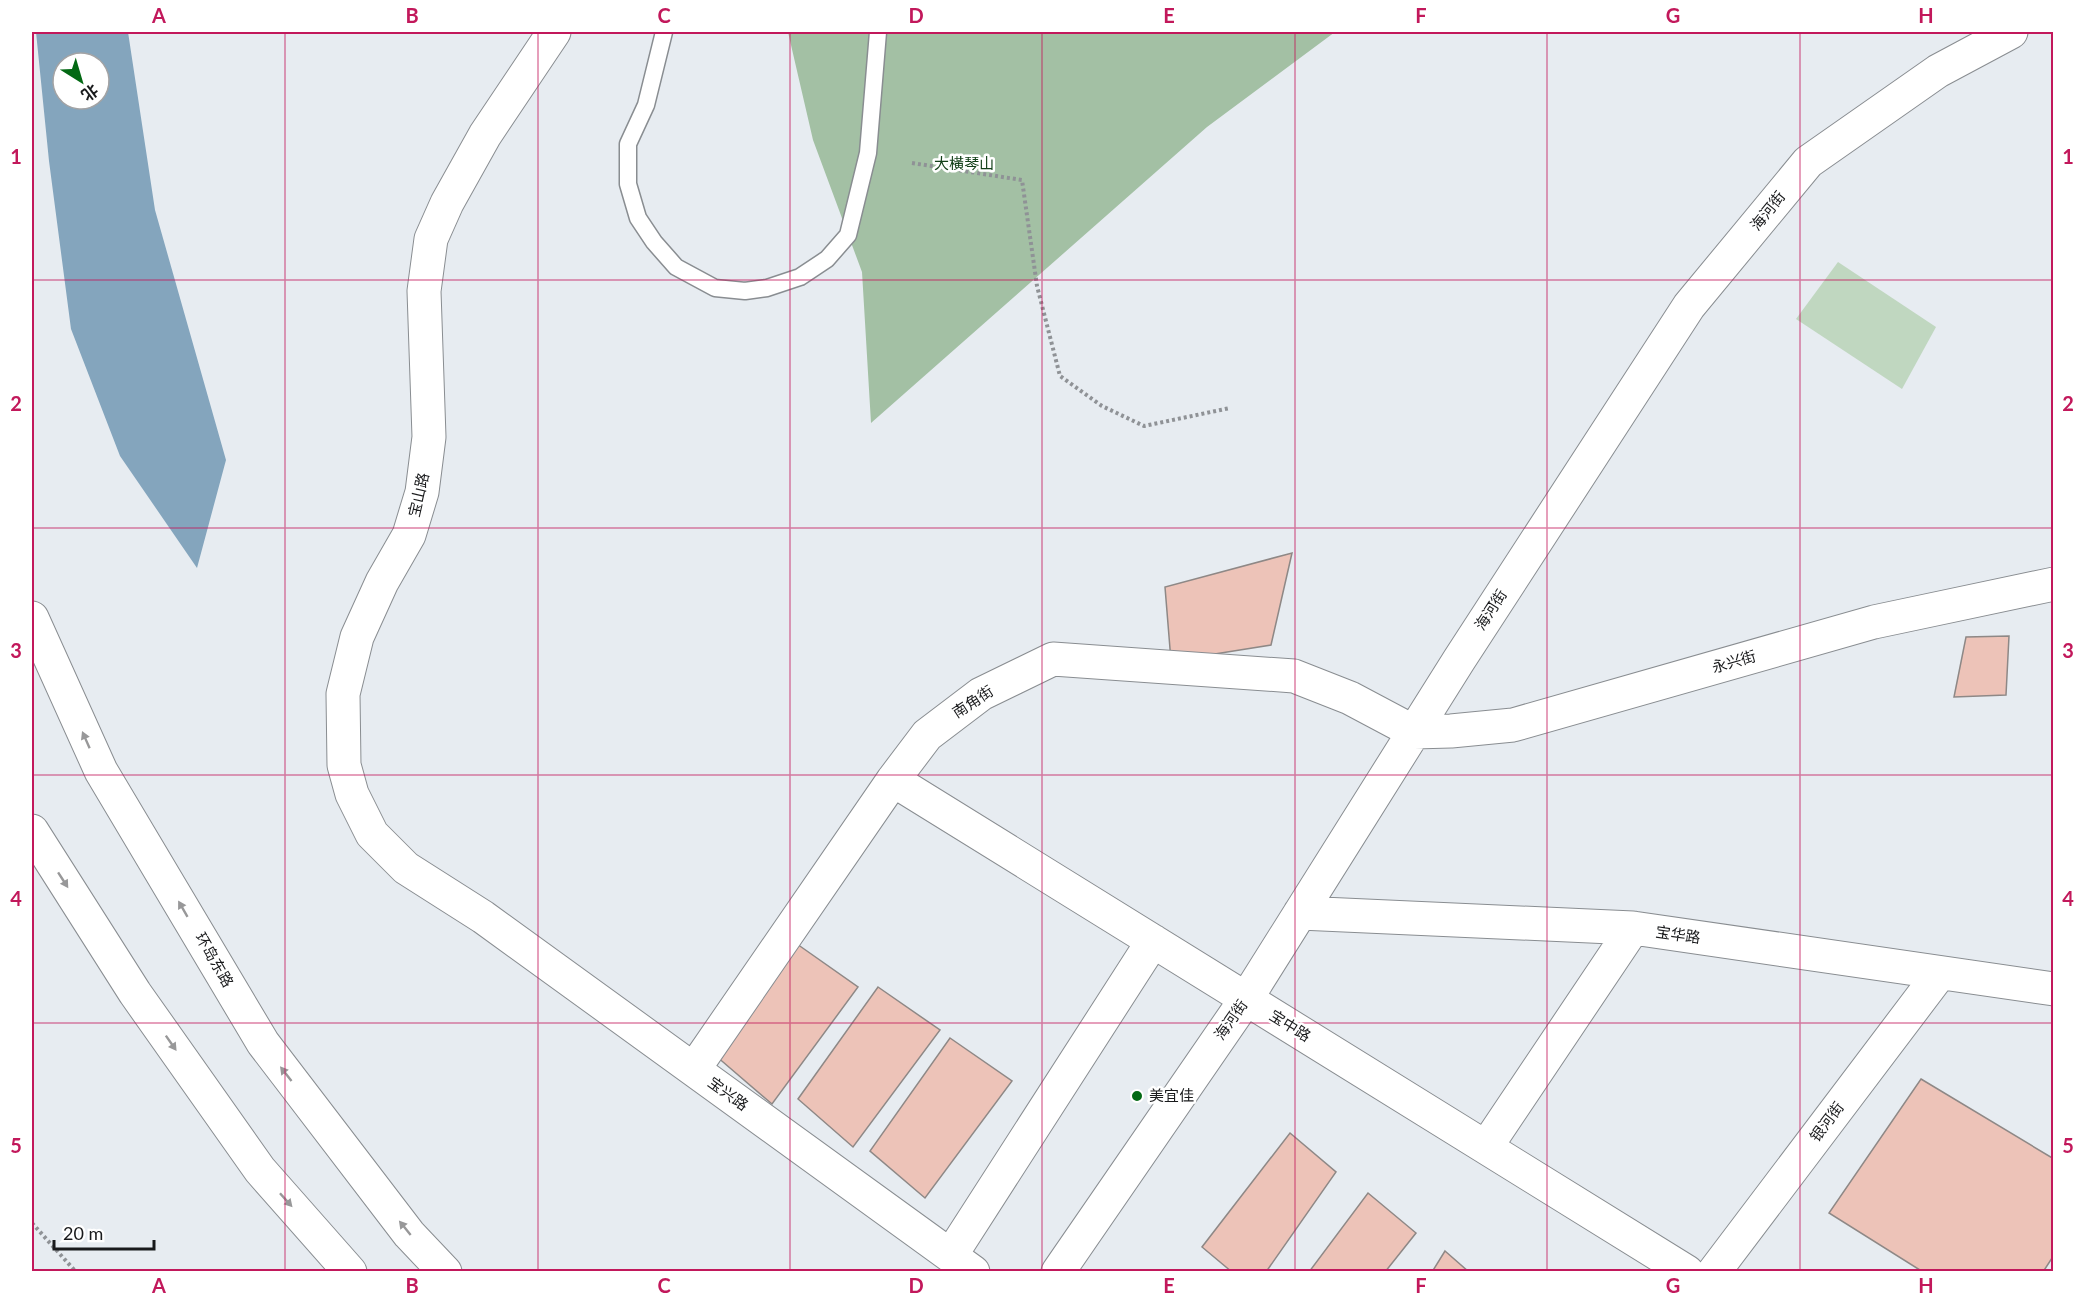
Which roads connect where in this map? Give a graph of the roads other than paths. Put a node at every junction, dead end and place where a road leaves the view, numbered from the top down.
1 (554, 32) edge
2 (664, 32) edge
3 (878, 32) edge
4 (2011, 32) edge
5 (2054, 584) edge
6 (32, 618) edge
7 (1414, 732) junction
8 (893, 780) junction
9 (32, 831) edge
10 (1300, 913) junction
11 (483, 917) joint
12 (1633, 928) junction
13 (1153, 941) junction
14 (1940, 973) junction
15 (2054, 988) edge
16 (1246, 999) junction
17 (694, 1069) junction
18 (1486, 1147) junction
19 (962, 1264) edge
20 (350, 1272) edge
21 (445, 1272) edge
22 (1058, 1272) edge
23 (1688, 1272) edge
24 (1714, 1272) edge

1 - 11 street, 宝山路
2 - 3 lane
4 - 7 street, 海河街
5 - 7 street, 永兴街
21 -> 6 street, 环岛东路
7 - 8 street, 南角街
7 - 10 street, 海河街
8 - 13 street, 宝中路
8 - 17 street, 南角街
9 -> 20 street
10 - 12 street, 宝华路
10 - 16 street, 海河街
11 - 17 street, 宝兴路
12 - 14 street, 宝华路
12 - 18 street
13 - 16 street, 宝中路
13 - 19 street
14 - 15 street, 宝华路
14 - 24 street, 银河街
16 - 18 street, 宝中路
16 - 22 street, 海河街
17 - 19 street, 宝兴路
18 - 23 street, 宝中路

